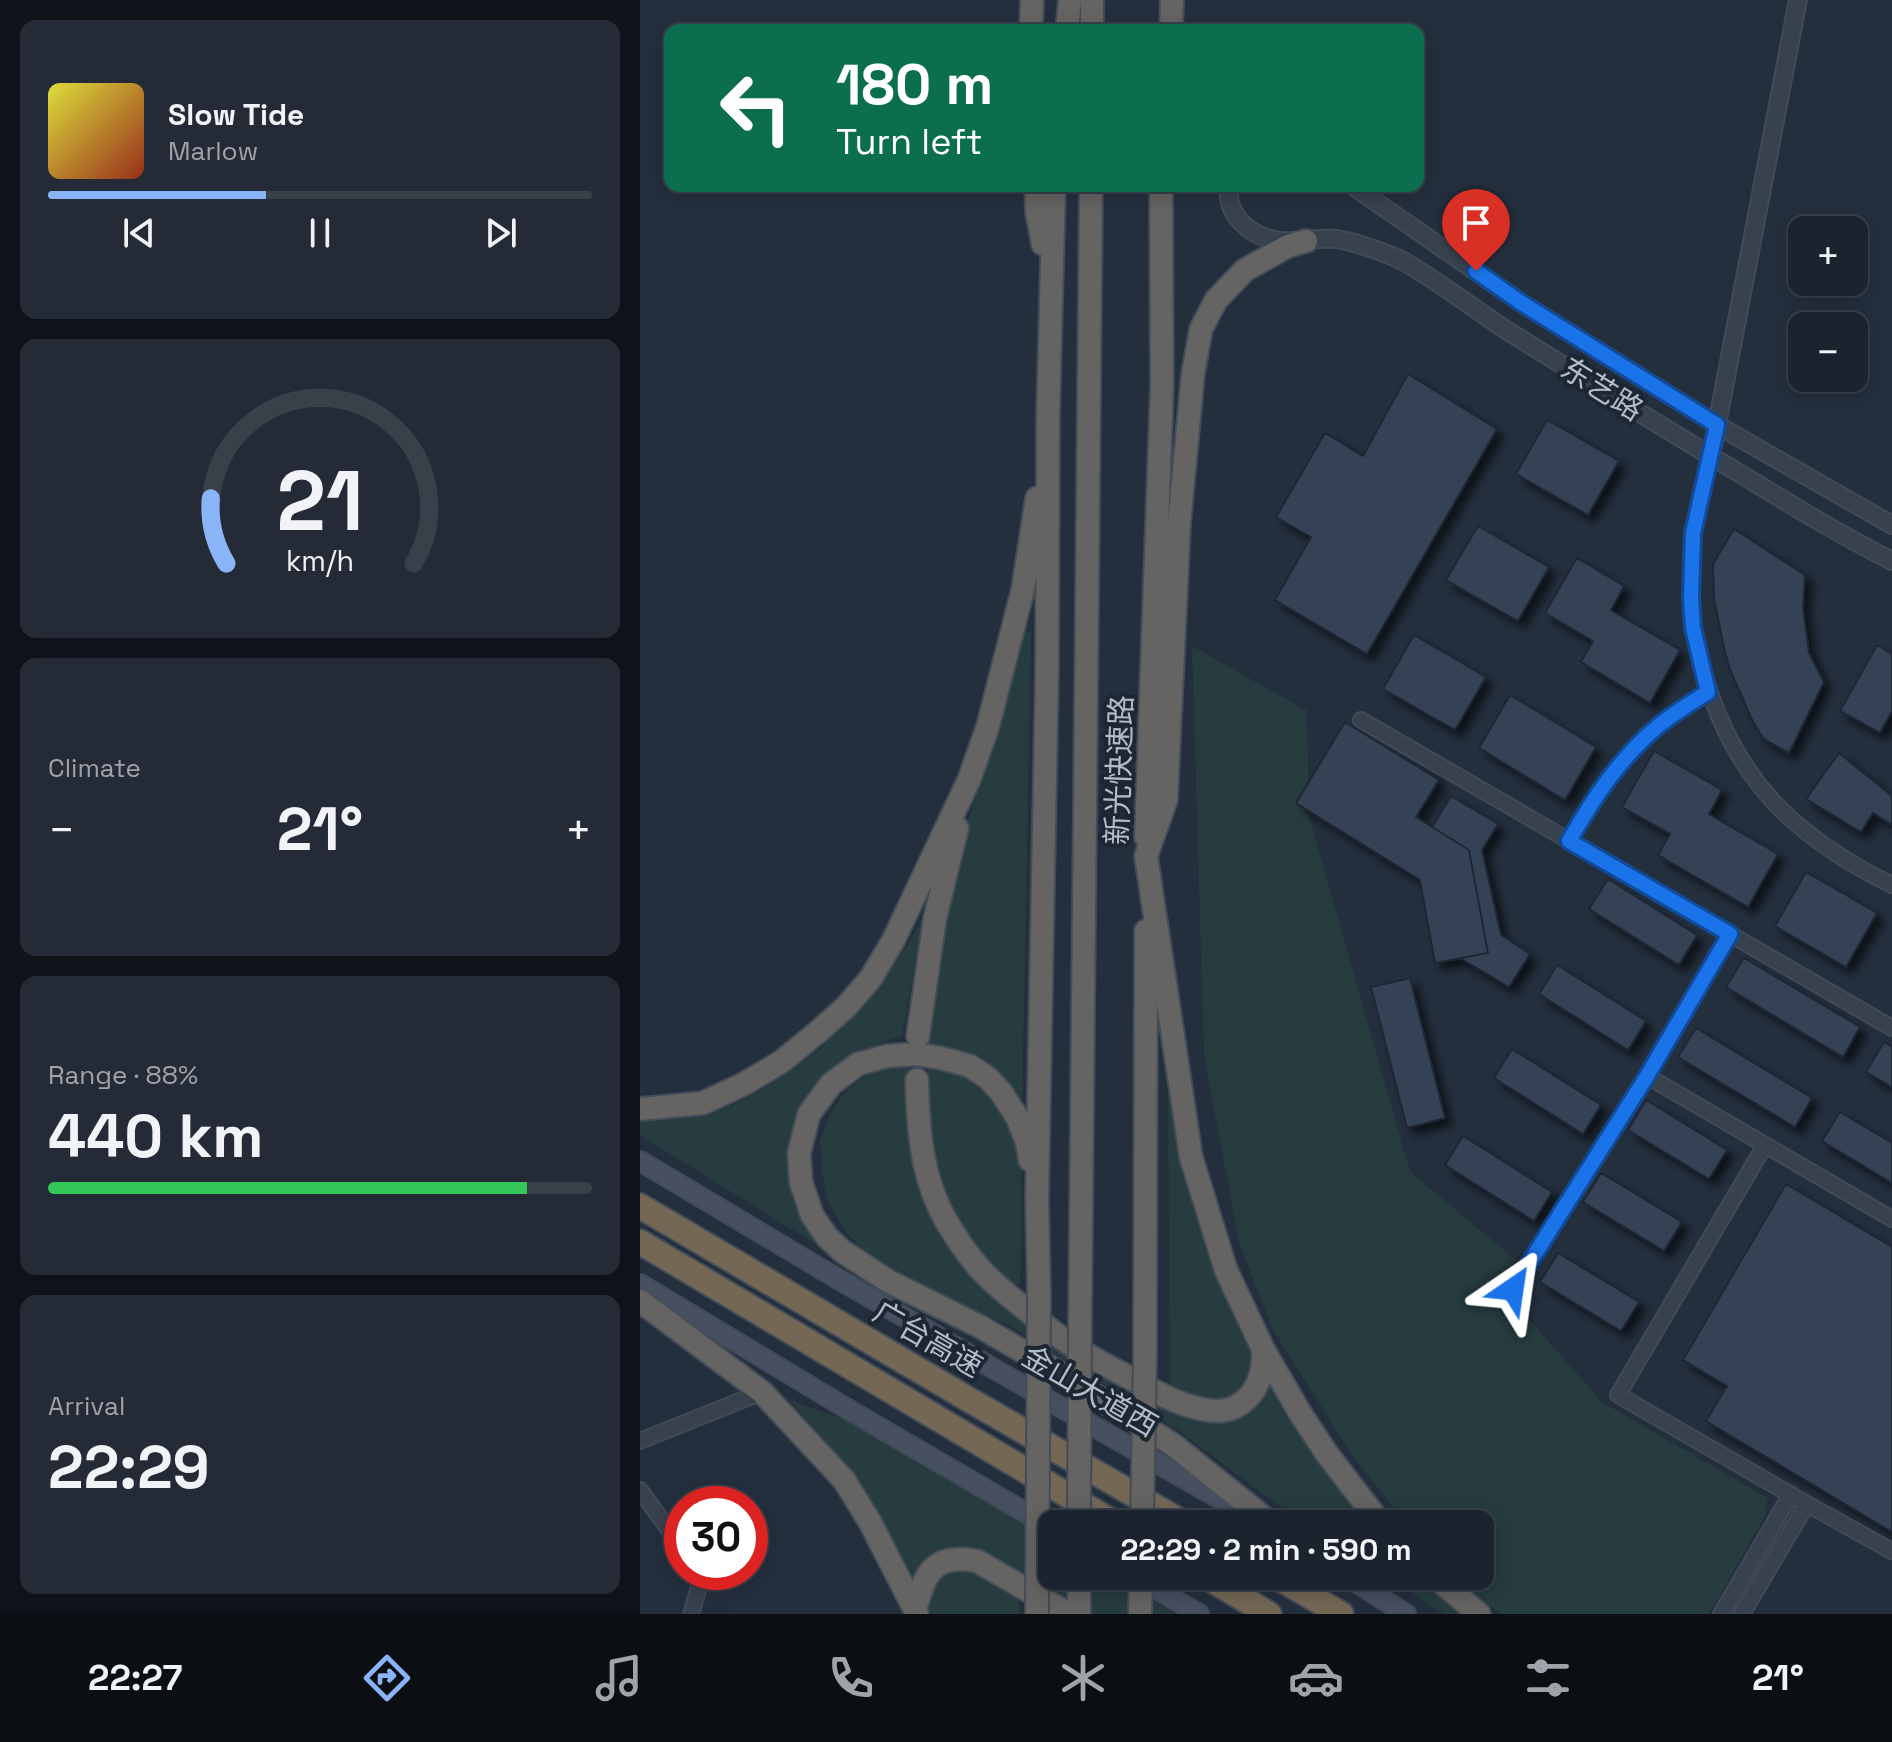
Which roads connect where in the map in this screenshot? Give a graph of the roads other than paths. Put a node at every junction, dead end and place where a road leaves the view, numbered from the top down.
1 (1032, 0) edge
2 (1070, 0) edge
3 (1092, 0) edge
4 (1158, 0) edge
5 (1172, 0) edge
6 (1798, 0) edge
7 (1031, 24) edge
8 (1068, 24) edge
9 (1092, 24) edge
10 (1158, 24) edge
11 (1171, 24) edge
12 (1036, 192) edge
13 (1054, 192) edge
14 (1091, 192) edge
15 (1161, 192) edge
16 (1228, 192) edge
17 (1362, 192) edge
18 (1306, 241) junction
19 (1053, 298) junction
20 (1048, 418) junction
21 (1717, 425) junction
22 (1711, 456) junction
23 (1892, 525) edge
24 (1892, 561) edge
25 (1708, 692) junction
26 (1361, 720) dead end
27 (969, 780) junction
28 (1569, 841) junction
29 (1146, 856) junction
30 (1892, 885) edge
31 (1730, 934) junction
32 (1892, 1028) edge
33 (918, 1036) dead end
34 (1647, 1076) junction
35 (917, 1080) dead end
36 (640, 1109) edge
37 (1765, 1145) junction
38 (640, 1161) edge
39 (1037, 1197) junction
40 (640, 1206) edge
41 (1892, 1219) edge
42 (640, 1242) edge
43 (640, 1284) edge
44 (1513, 1289) dead end
45 (640, 1301) edge
46 (1263, 1349) junction
47 (762, 1392) junction
48 (640, 1441) edge
49 (640, 1490) edge
50 (1791, 1494) junction
51 (1807, 1504) junction
52 (1079, 1510) edge
53 (1092, 1510) edge
54 (1142, 1510) edge
55 (1161, 1510) edge
56 (1240, 1510) edge
57 (1254, 1510) edge
58 (1370, 1510) edge
59 (1038, 1520) edge
60 (664, 1523) edge
61 (1892, 1551) edge
62 (698, 1590) edge
63 (1079, 1590) edge
64 (1141, 1590) edge
65 (1158, 1590) edge
66 (1229, 1590) edge
67 (1299, 1590) edge
68 (1368, 1590) edge
69 (1451, 1590) edge
70 (916, 1612) edge
71 (691, 1614) edge
72 (1037, 1614) edge
73 (1069, 1614) edge
74 (1079, 1614) edge
75 (1140, 1614) edge
76 (1199, 1614) edge
77 (1269, 1614) edge
78 (1341, 1614) edge
79 (1406, 1614) edge
80 (1479, 1614) edge
81 (1721, 1614) edge
82 (1742, 1614) edge

1 - 7 highway
2 - 8 highway
3 - 9 highway
4 - 10 highway
5 - 11 highway
6 - 21 street
12 - 19 highway
13 - 19 highway
14 - 52 highway, 新光快速路, bridge
15 - 29 highway, 新光快速路
16 - 18 street, 东艺路
17 - 21 street, 东艺路
18 - 22 street, 东艺路
18 - 29 highway
19 - 20 highway
20 - 27 highway
20 - 39 highway
21 - 22 street
21 - 23 street, 东艺路
22 - 24 street, 东艺路
22 - 25 street
25 - 28 street
25 - 30 street
26 - 28 street
27 - 33 highway
27 - 36 highway
28 - 31 street
29 - 46 highway
29 - 54 highway, 新光快速路, bridge
31 - 32 street
31 - 34 street
34 - 37 street
34 - 44 street
35 - 46 highway
37 - 41 street
37 - 50 street
38 - 56 main road, 金山大道西
39 - 57 highway
39 - 72 highway, bridge
40 - 55 highway, 广台高速
42 - 53 highway
43 - 59 main road
45 - 47 highway
46 - 58 highway
47 - 48 street
47 - 70 highway
49 - 60 street
50 - 51 street
50 - 81 street
51 - 61 street
51 - 82 street
62 - 71 street
63 - 74 highway
64 - 75 highway, bridge
65 - 76 main road
66 - 77 highway
67 - 78 highway
68 - 79 main road
69 - 80 highway
70 - 73 highway

